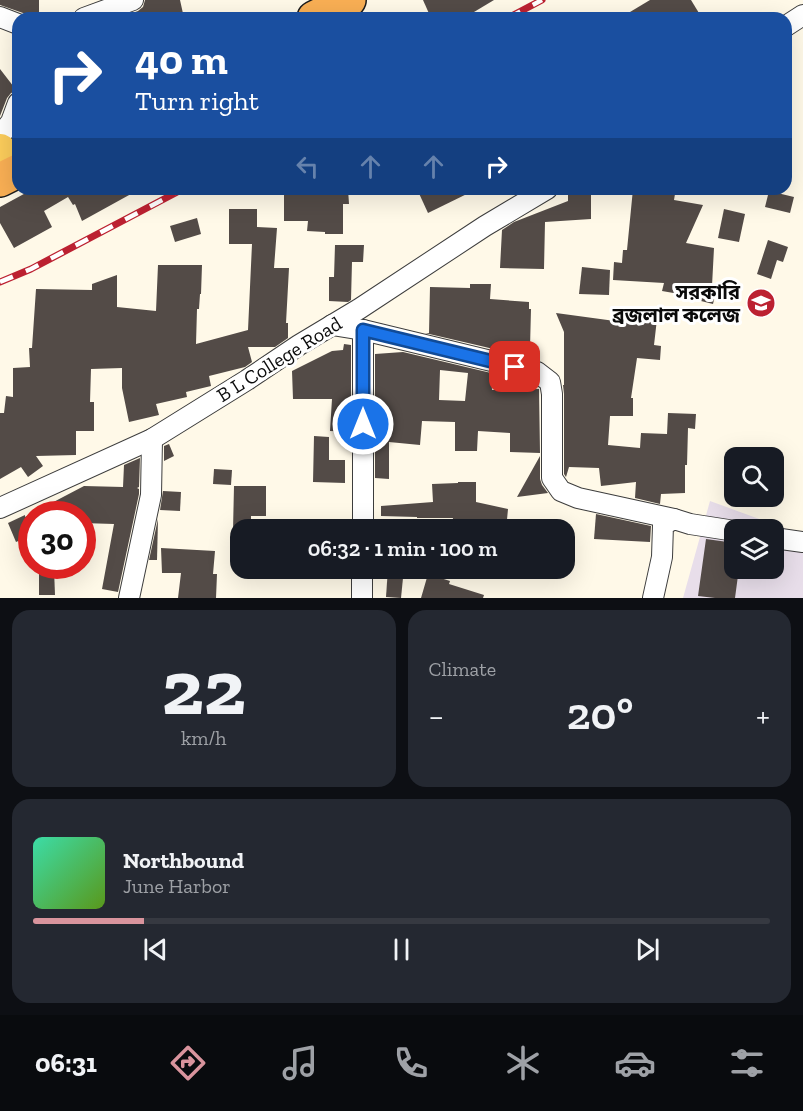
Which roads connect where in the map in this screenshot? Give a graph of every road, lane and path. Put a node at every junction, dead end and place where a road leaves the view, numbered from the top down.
1 (133, 0) edge
2 (349, 0) edge
3 (100, 12) edge
4 (326, 12) edge
5 (12, 119) edge
6 (0, 136) edge
7 (0, 150) edge
8 (12, 159) edge
9 (537, 195) edge
10 (332, 325) junction
11 (363, 330) junction
12 (152, 439) junction
13 (0, 508) edge
14 (363, 519) edge
15 (674, 519) junction
16 (724, 529) edge
17 (784, 540) edge
18 (803, 543) edge
19 (362, 579) edge
20 (129, 598) edge
21 (362, 598) edge
22 (653, 598) edge

1 - 3 street
2 - 4 highway
5 - 6 street
7 - 8 main road
9 - 10 street, B L College Road
10 - 11 street
10 - 12 street, B L College Road
11 - 14 street
11 - 15 street
12 - 13 street, B L College Road
12 - 20 street
15 - 16 street
15 - 22 street
17 - 18 street
19 - 21 street

